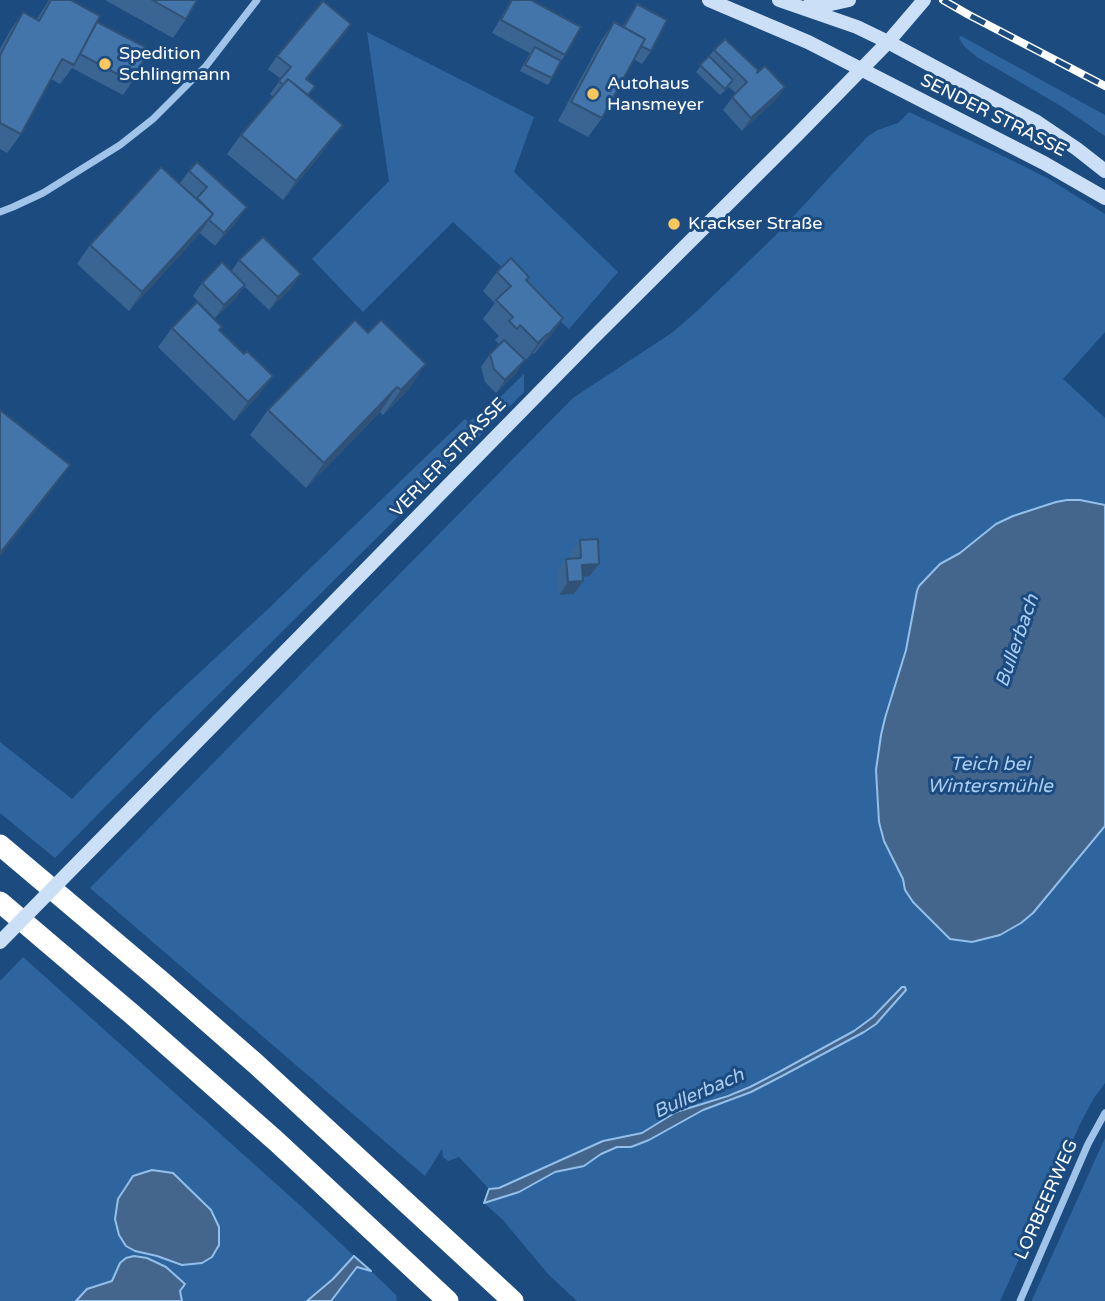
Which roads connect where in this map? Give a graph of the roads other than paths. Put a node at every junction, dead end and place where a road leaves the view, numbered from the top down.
1 (257, 0) edge
2 (709, 0) edge
3 (849, 0) edge
4 (924, 0) edge
5 (787, 2) edge
6 (888, 42) junction
7 (861, 69) junction
8 (1105, 171) edge
9 (1105, 198) edge
10 (0, 212) edge
11 (0, 845) edge
12 (0, 902) edge
13 (0, 942) edge
14 (1105, 1113) edge
15 (448, 1301) edge
16 (513, 1301) edge
17 (1020, 1301) edge

1 - 10 street
2 - 7 main road
3 - 5 main road
4 - 6 main road, VERLER STRASSE
5 - 6 main road
6 - 7 main road, VERLER STRASSE
6 - 8 main road, SENDER STRASSE
7 - 9 main road, SENDER STRASSE
7 - 13 main road, VERLER STRASSE, bridge
11 - 16 highway
12 - 15 highway
14 - 17 street, LORBEERWEG

